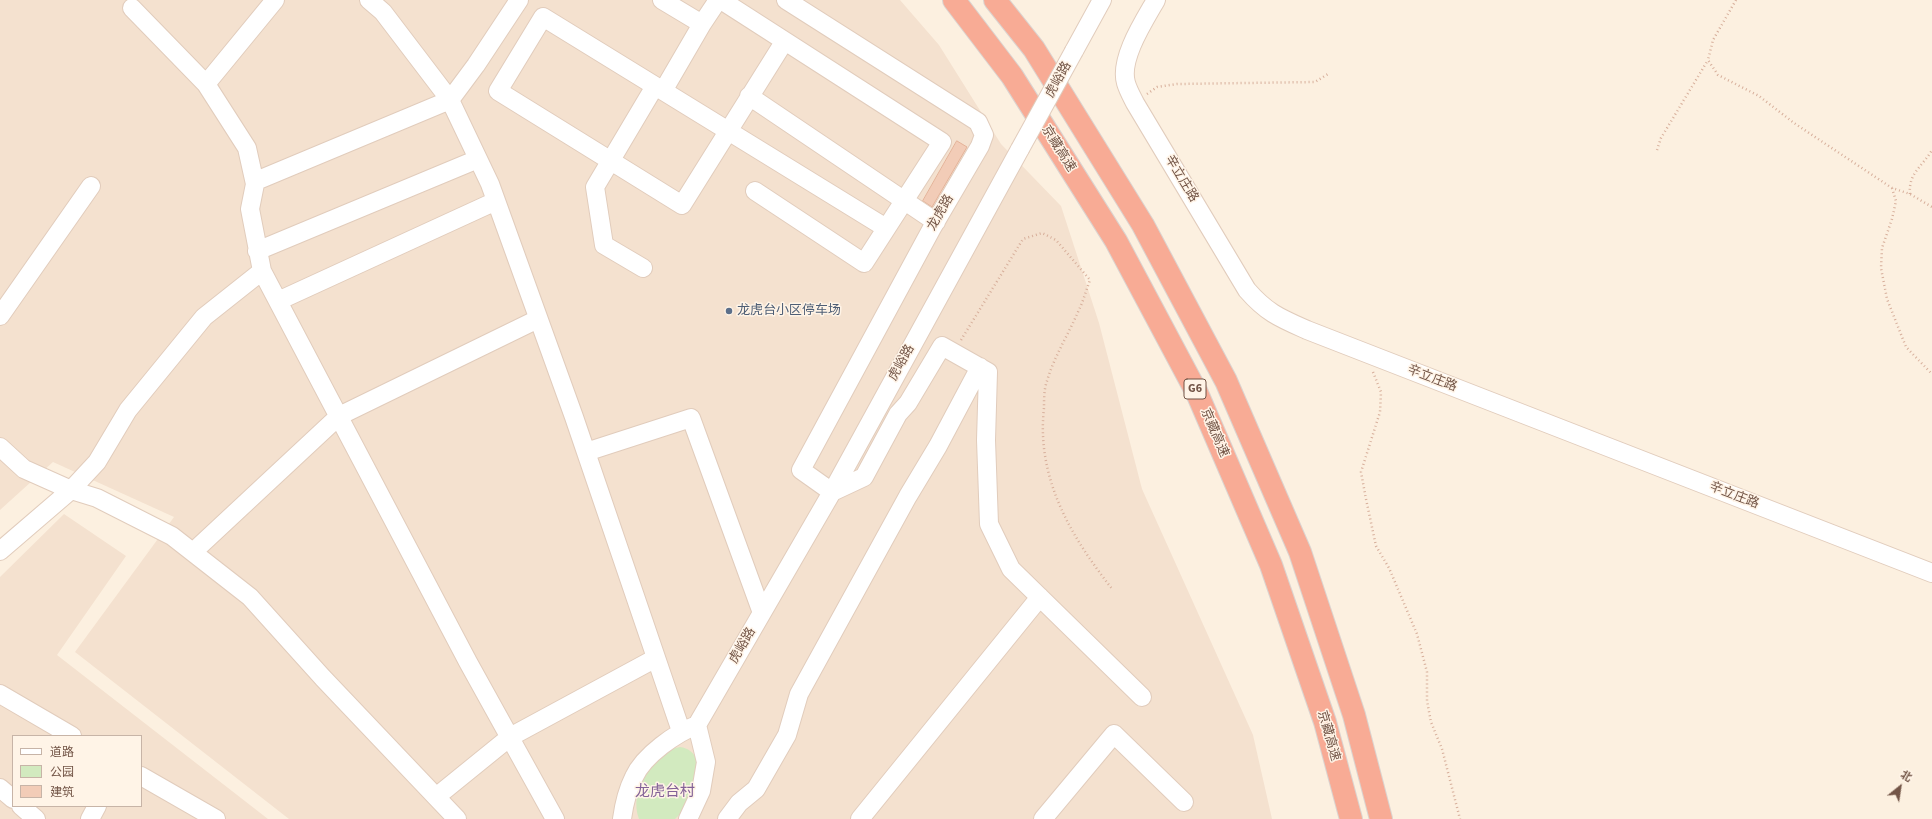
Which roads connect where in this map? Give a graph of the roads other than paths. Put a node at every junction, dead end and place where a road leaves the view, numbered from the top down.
1 (275, 0) edge
2 (369, 0) edge
3 (519, 0) edge
4 (662, 0) edge
5 (720, 0) edge
6 (786, 0) edge
7 (954, 0) edge
8 (995, 0) edge
9 (1102, 0) edge
10 (1156, 0) edge
11 (132, 8) dead end
12 (702, 24) junction
13 (784, 42) junction
14 (206, 84) junction
15 (659, 89) junction
16 (749, 96) junction
17 (450, 100) junction
18 (728, 130) junction
19 (478, 159) junction
20 (610, 160) junction
21 (255, 184) junction
22 (91, 186) dead end
23 (756, 191) dead end
24 (904, 200) junction
25 (496, 201) junction
26 (936, 222) junction
27 (886, 228) junction
28 (257, 251) junction
29 (643, 268) dead end
30 (262, 271) junction
31 (278, 301) junction
32 (0, 316) edge
33 (538, 319) junction
34 (980, 367) junction
35 (339, 416) junction
36 (0, 447) edge
37 (586, 452) junction
38 (71, 490) junction
39 (832, 492) junction
40 (0, 551) edge
41 (193, 552) junction
42 (1932, 574) edge
43 (1040, 597) junction
44 (762, 612) junction
45 (656, 658) junction
46 (0, 694) edge
47 (1142, 697) dead end
48 (689, 728) junction
49 (70, 735) edge
50 (510, 737) junction
51 (142, 777) edge
52 (0, 788) edge
53 (436, 797) junction
54 (12, 798) edge
55 (1184, 802) dead end
56 (22, 807) edge
57 (96, 807) edge
58 (36, 819) edge
59 (90, 819) edge
60 (216, 819) edge
61 (457, 819) edge
62 (555, 819) edge
63 (622, 819) edge
64 (688, 819) edge
65 (728, 819) edge
66 (860, 819) edge
67 (1043, 819) edge
68 (1351, 819) edge
69 (1381, 819) edge

1 - 14 street
2 - 17 street
3 - 17 street
4 - 12 street
5 - 12 street
5 - 13 street
6 - 26 street, 龙虎路
7 - 68 highway, 京藏高速 / G6
8 - 69 highway, G6
9 - 39 street, 虎峪路, bridge
10 - 42 street, 辛立庄路
11 - 14 street
12 - 15 street
13 - 16 street
13 - 24 street
14 - 21 street
15 - 18 street
15 - 20 street
15 - 20 street
16 - 18 street
16 - 24 street
17 - 19 street
17 - 21 street
18 - 20 street
18 - 27 street
19 - 25 street
19 - 28 street
20 - 29 street
21 - 28 street
22 - 32 street
23 - 27 street
24 - 26 street
24 - 27 street
25 - 31 street
25 - 33 street
26 - 39 street, 龙虎路
28 - 30 street
30 - 31 street
30 - 38 street
31 - 35 street
33 - 35 street
33 - 37 street
34 - 39 street
34 - 43 street
34 - 65 street
35 - 41 street
35 - 50 street
36 - 38 street
37 - 44 street
37 - 45 street
38 - 40 street
38 - 41 street
39 - 44 street, 虎峪路
41 - 53 street
43 - 47 street
43 - 66 street
44 - 48 street, 虎峪路
45 - 48 street
45 - 50 street
46 - 49 street
48 - 63 street
48 - 64 street
50 - 53 street
50 - 62 street
51 - 60 street
52 - 54 street
53 - 61 street
55 - 67 street
56 - 58 street
57 - 59 street

